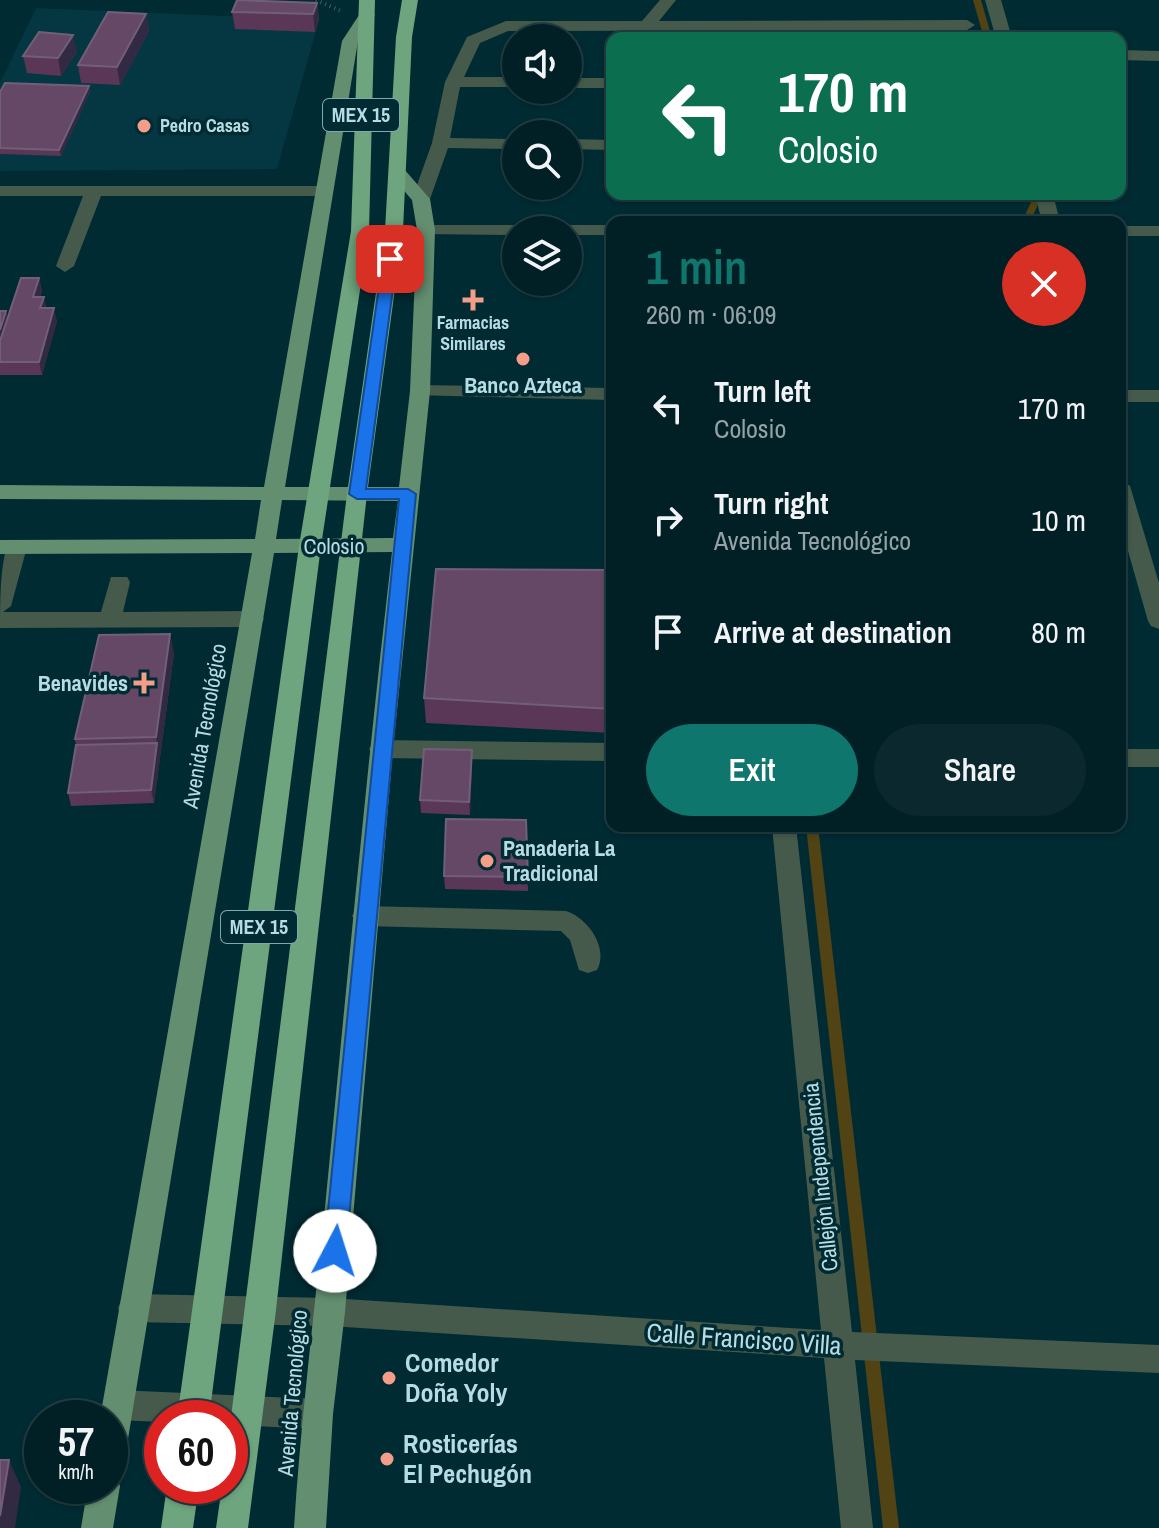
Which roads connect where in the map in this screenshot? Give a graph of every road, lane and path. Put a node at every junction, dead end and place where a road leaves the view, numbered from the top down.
1 (410, 0) edge
2 (668, 0) edge
3 (993, 0) edge
4 (367, 8) edge
5 (648, 24) junction
6 (967, 25) dead end
7 (1002, 32) edge
8 (1126, 55) edge
9 (1159, 56) edge
10 (453, 82) junction
11 (502, 82) edge
12 (582, 83) edge
13 (606, 83) edge
14 (441, 143) junction
15 (502, 144) edge
16 (582, 144) edge
17 (606, 145) edge
18 (398, 173) junction
19 (0, 191) edge
20 (94, 191) junction
21 (324, 191) junction
22 (421, 199) junction
23 (426, 230) junction
24 (606, 230) edge
25 (1126, 231) edge
26 (1159, 231) edge
27 (65, 266) dead end
28 (420, 391) junction
29 (606, 394) edge
30 (1126, 396) edge
31 (1159, 396) edge
32 (0, 492) edge
33 (274, 493) junction
34 (317, 493) junction
35 (357, 494) junction
36 (408, 494) junction
37 (1126, 507) edge
38 (402, 545) junction
39 (310, 546) junction
40 (351, 546) junction
41 (8, 547) edge
42 (265, 547) junction
43 (119, 582) dead end
44 (0, 606) edge
45 (111, 618) junction
46 (253, 619) junction
47 (0, 620) edge
48 (1159, 621) edge
49 (381, 749) junction
50 (606, 752) edge
51 (1126, 758) edge
52 (1159, 758) edge
53 (785, 832) edge
54 (365, 916) junction
55 (588, 963) dead end
56 (133, 1308) junction
57 (209, 1309) junction
58 (261, 1310) junction
59 (330, 1312) junction
60 (837, 1345) junction
61 (1159, 1359) edge
62 (119, 1400) edge
63 (195, 1400) edge
64 (248, 1404) edge
65 (248, 1411) edge
66 (317, 1414) junction
67 (101, 1504) edge
68 (180, 1504) edge
69 (235, 1504) edge
70 (97, 1528) edge
71 (177, 1528) edge
72 (232, 1528) edge
73 (310, 1528) edge
74 (857, 1528) edge

1 - 18 highway, Avenida Tecnológico / MEX 15
2 - 5 street
3 - 7 street
4 - 21 main road, Avenida Tecnológico
4 - 34 highway, Avenida Tecnológico / MEX 15
5 - 6 street
5 - 10 street
8 - 9 street
10 - 11 street
10 - 14 street
12 - 13 street
14 - 15 street
14 - 22 street
16 - 17 street
18 - 22 main road
18 - 35 highway, Avenida Tecnológico / MEX 15
19 - 20 street
20 - 21 street
20 - 27 street
21 - 33 main road, Avenida Tecnológico
22 - 23 main road, Avenida Tecnológico
23 - 24 street
23 - 28 main road, Avenida Tecnológico
25 - 26 street
28 - 29 street
28 - 36 main road, Avenida Tecnológico
30 - 31 street
32 - 33 main road
33 - 34 main road
33 - 42 main road, Avenida Tecnológico
34 - 35 main road
34 - 39 highway, Avenida Tecnológico / MEX 15
35 - 36 main road
35 - 40 highway, Avenida Tecnológico / MEX 15
36 - 38 main road, Avenida Tecnológico
37 - 48 street
38 - 40 main road, Colosio
38 - 49 main road, Avenida Tecnológico
39 - 40 main road, Colosio
39 - 42 main road, Colosio
39 - 57 highway, Avenida Tecnológico / MEX 15
40 - 58 highway, Avenida Tecnológico / MEX 15
41 - 42 main road, Colosio
41 - 44 street
42 - 46 main road, Avenida Tecnológico
43 - 45 street
45 - 46 street
45 - 47 street
46 - 56 main road, Avenida Tecnológico
49 - 50 street
49 - 54 main road, Avenida Tecnológico
51 - 52 street
53 - 60 street, Callejón Independencia
54 - 55 street
54 - 59 main road, Avenida Tecnológico
56 - 57 street, Calle Francisco Villa
56 - 62 main road, Avenida Tecnológico
57 - 58 street, Calle Francisco Villa
57 - 63 highway, Avenida Tecnológico / MEX 15
58 - 59 street, Calle Francisco Villa
58 - 64 highway, Avenida Tecnológico / MEX 15
59 - 60 street, Calle Francisco Villa
59 - 66 main road, Avenida Tecnológico
60 - 61 street, Calle Francisco Villa
60 - 74 street, Callejón Independencia
65 - 66 street
66 - 73 main road, Avenida Tecnológico
67 - 70 main road
68 - 71 highway
69 - 72 highway, Avenida Tecnológico / MEX 15

